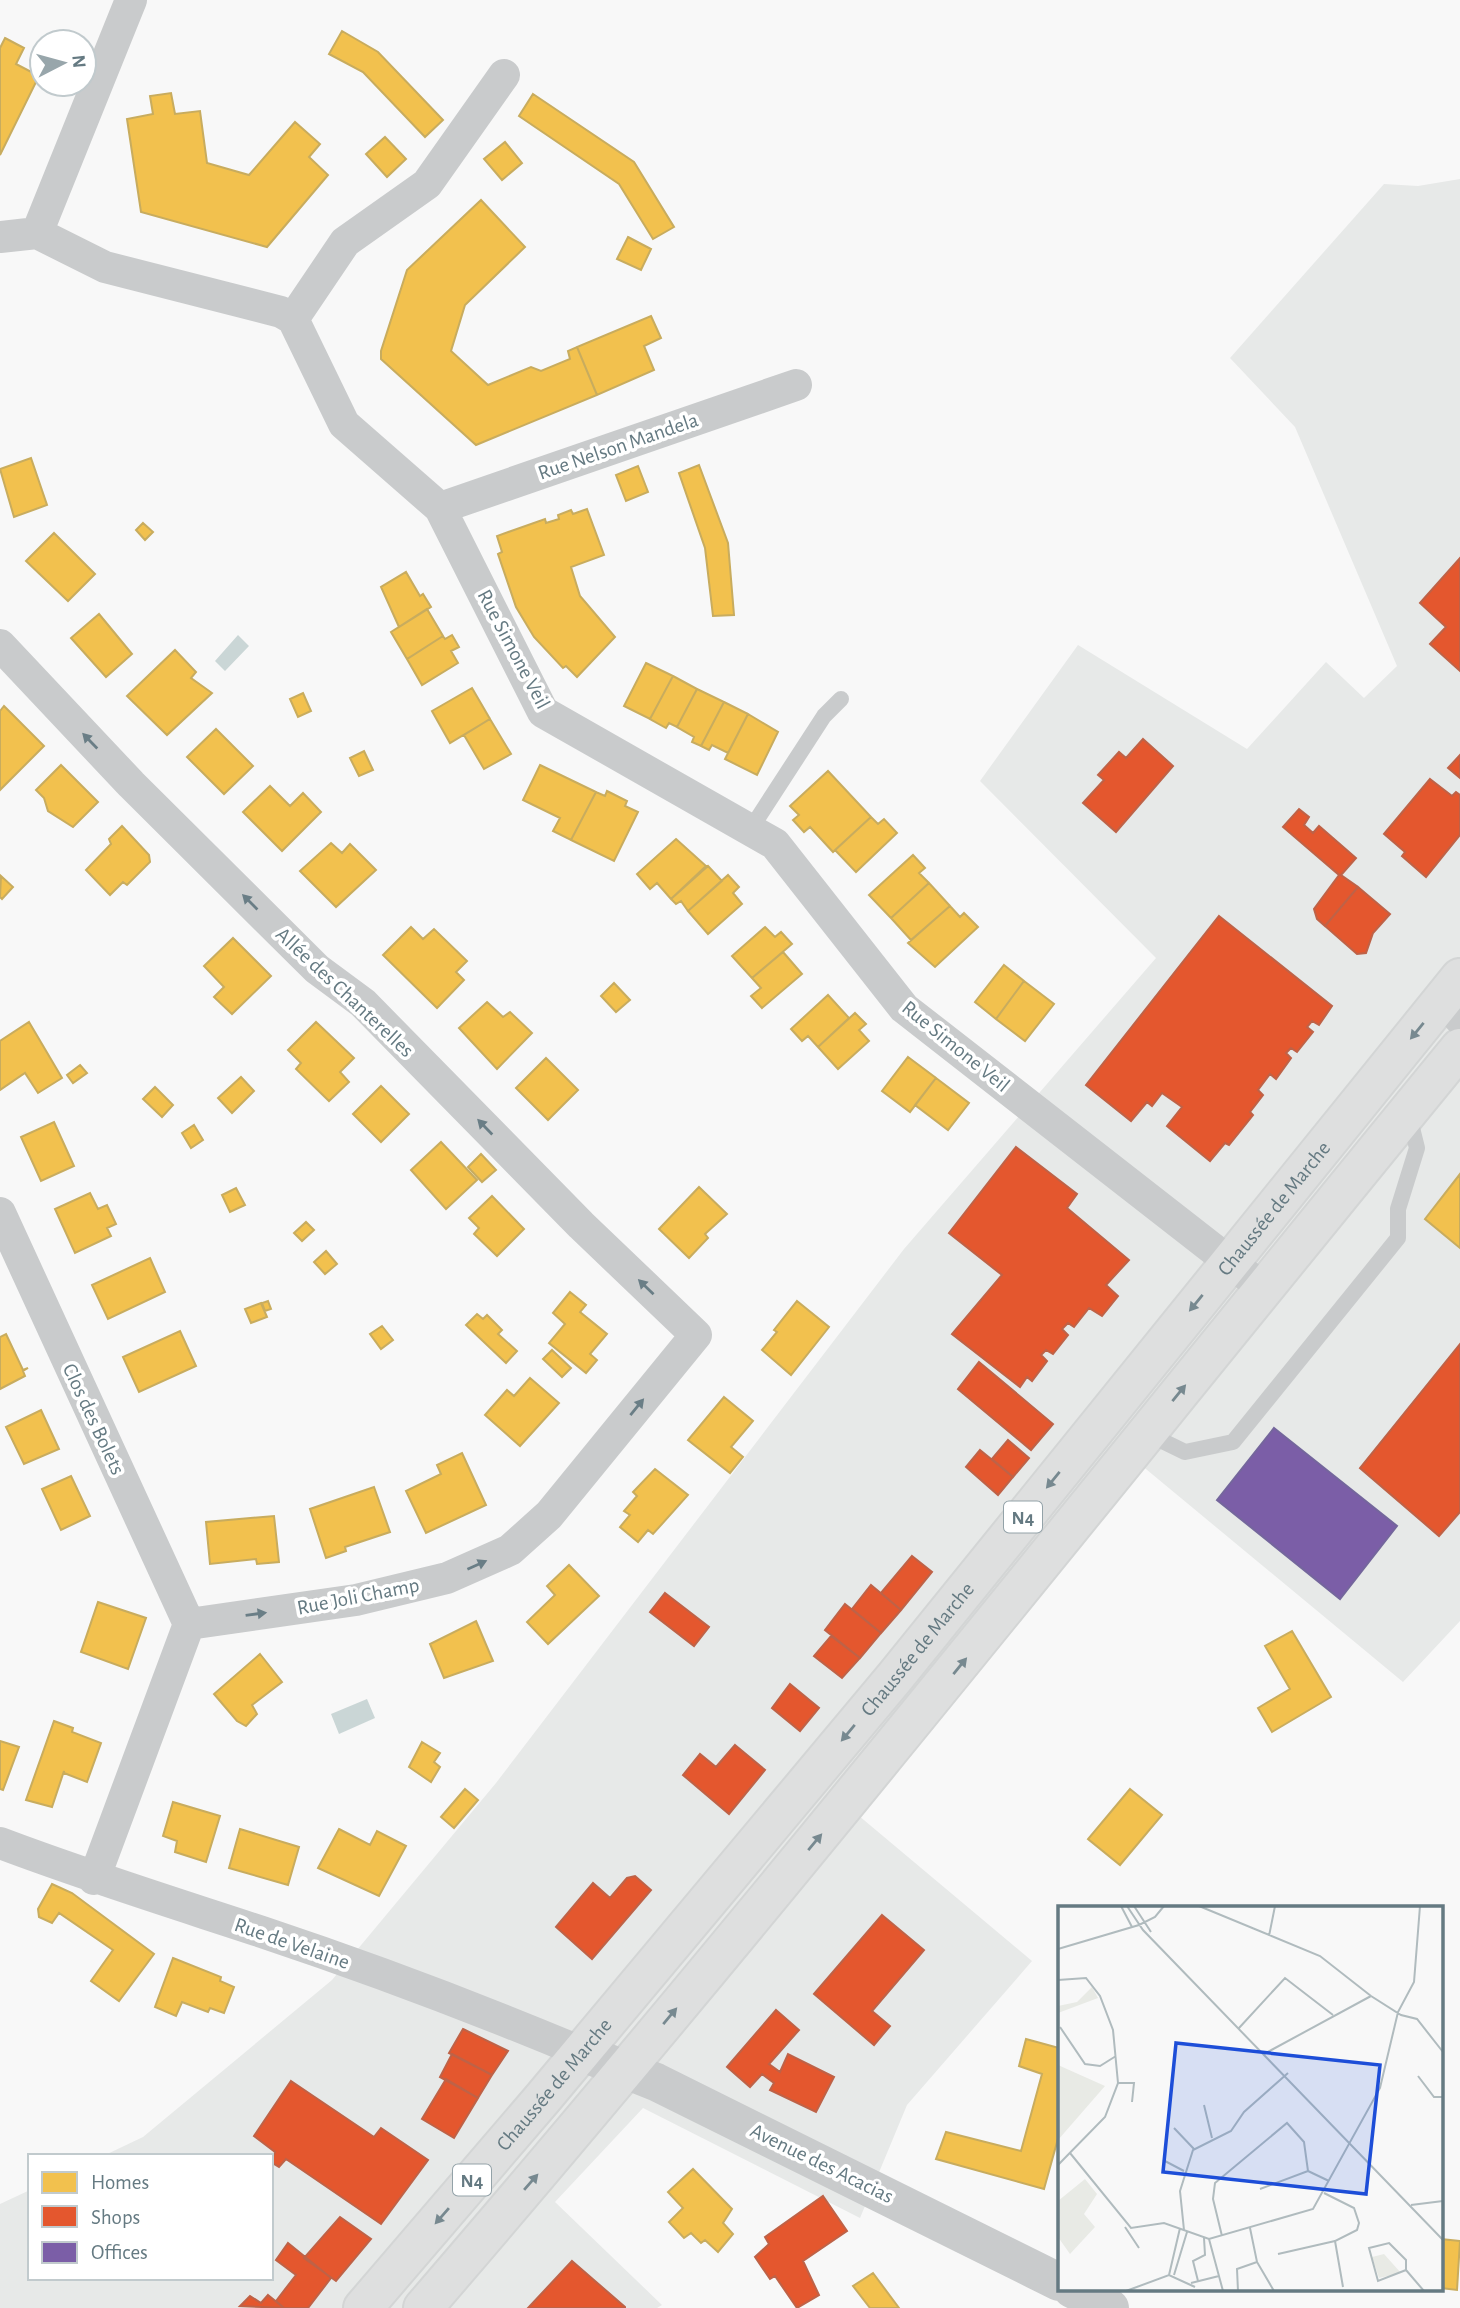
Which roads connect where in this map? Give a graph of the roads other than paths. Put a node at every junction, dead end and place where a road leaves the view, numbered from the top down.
1 (131, 0) edge
2 (504, 75) dead end
3 (37, 233) junction
4 (0, 237) edge
5 (293, 319) junction
6 (796, 384) dead end
7 (440, 508) junction
8 (0, 645) edge
9 (841, 699) dead end
10 (750, 830) junction
11 (1454, 999) edge
12 (1460, 1048) edge
13 (1408, 1112) junction
14 (0, 1213) edge
15 (1229, 1261) junction
16 (1263, 1288) junction
17 (696, 1335) joint
18 (1146, 1433) junction
19 (189, 1624) junction
20 (0, 1843) edge
21 (94, 1879) junction
22 (581, 2052) junction
23 (627, 2069) junction
24 (1058, 2281) edge
25 (1074, 2290) edge
26 (363, 2308) edge
27 (423, 2308) edge
28 (1110, 2308) edge

1 - 3 street
2 - 5 street
3 - 4 street
3 - 5 street
5 - 7 street, Rue Simone Veil
6 - 7 street, Rue Nelson Mandela
7 - 10 street, Rue Simone Veil
17 -> 8 street, Allée des Chanterelles
9 - 10 lane
10 - 15 street, Rue Simone Veil
11 -> 15 main road, Chaussée de Marche / N4
12 - 13 main road, Chaussée de Marche / N4
13 - 16 main road, Chaussée de Marche / N4
13 - 18 lane
14 - 19 street, Clos des Bolets
15 - 16 street, Rue Simone Veil
15 -> 22 main road, Chaussée de Marche / N4
18 -> 16 main road, Chaussée de Marche / N4
19 -> 17 street, Rue Joli Champ
23 -> 18 main road, Chaussée de Marche / N4
19 - 21 street
20 - 21 street, Rue de Velaine
21 - 22 street, Rue de Velaine
22 - 23 street, Avenue des Acacias
22 -> 26 main road, Chaussée de Marche / N4
23 - 24 street, Avenue des Acacias
27 -> 23 main road, Chaussée de Marche / N4
25 - 28 street

